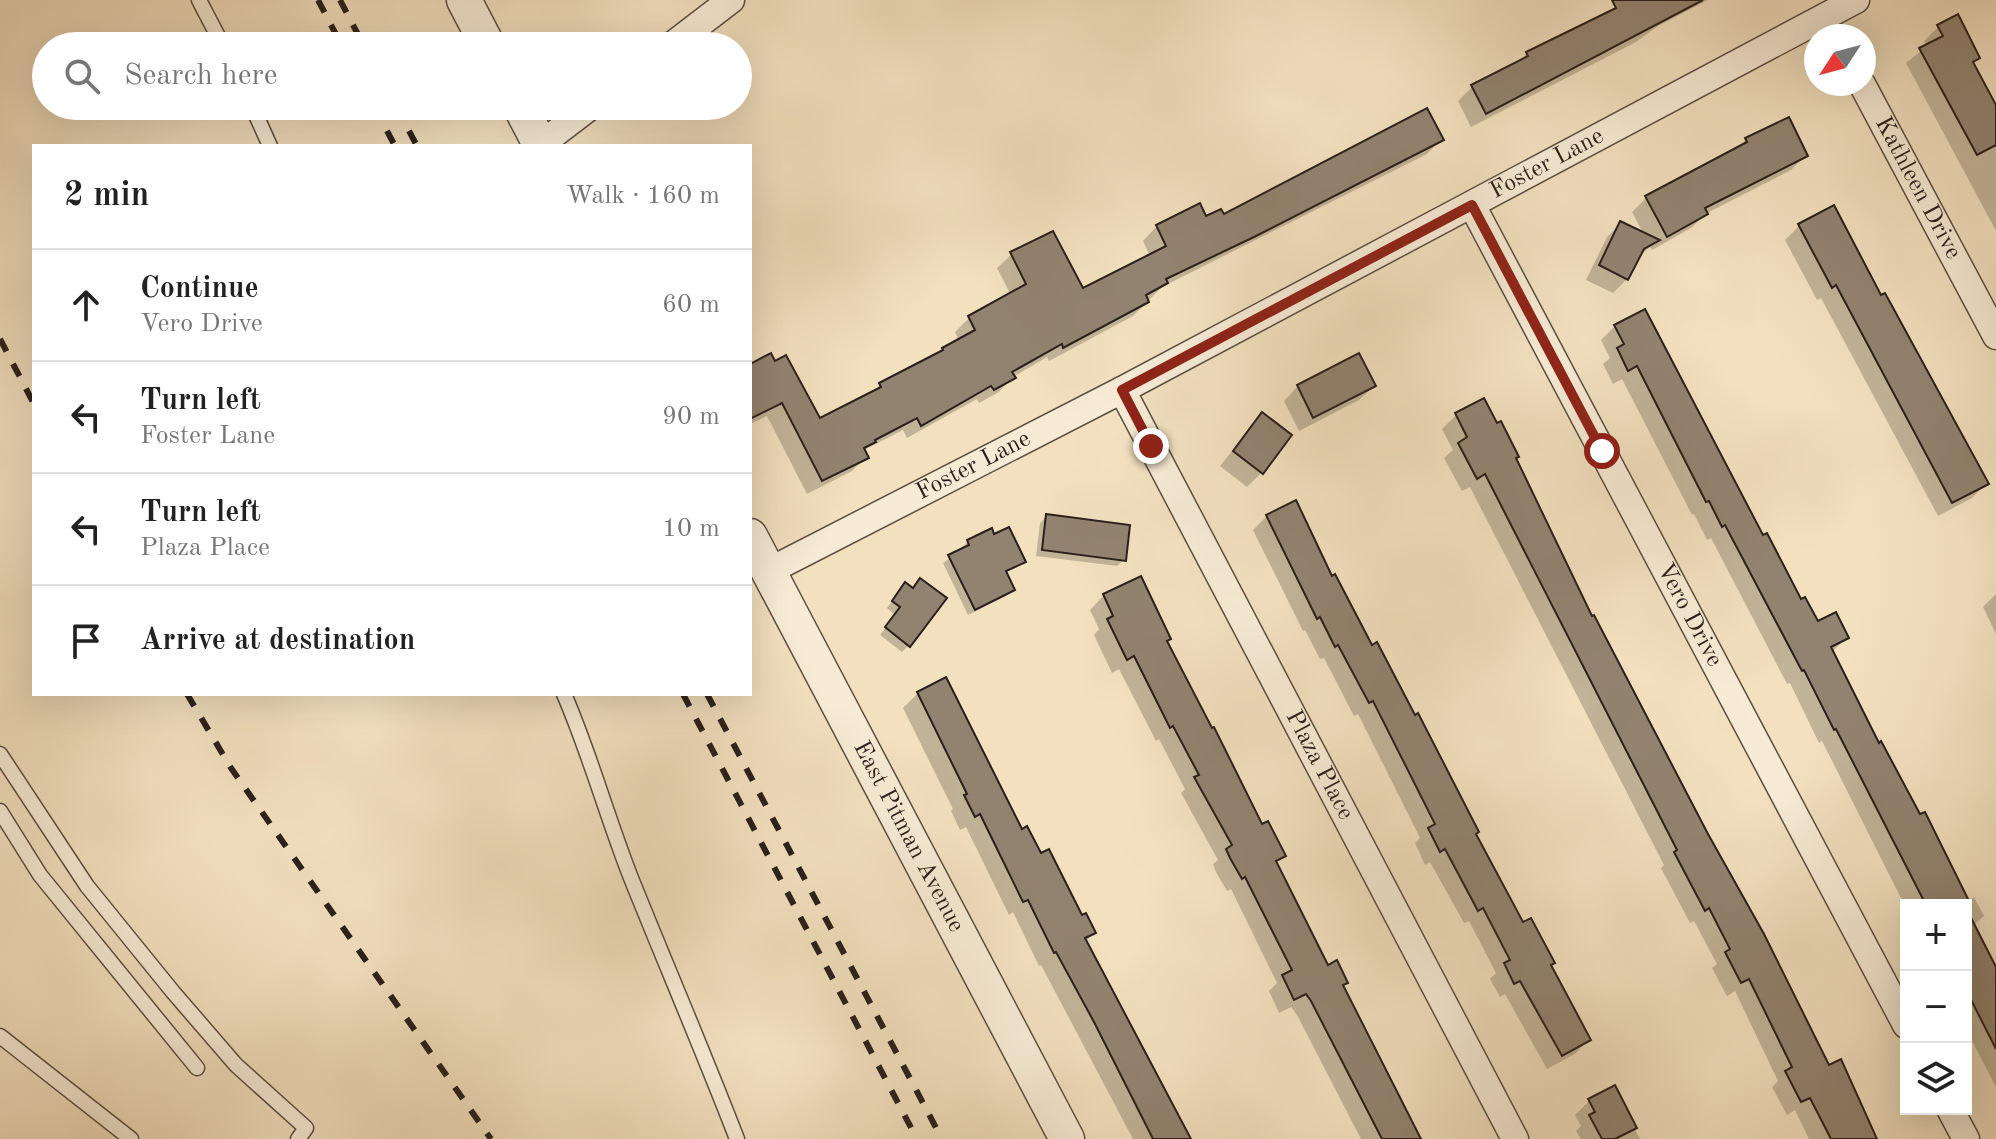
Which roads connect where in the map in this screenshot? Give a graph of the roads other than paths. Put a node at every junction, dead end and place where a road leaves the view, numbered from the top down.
1 (199, 0) edge
2 (464, 0) edge
3 (731, 0) edge
4 (1856, 0) edge
5 (1834, 24) edge
6 (216, 32) edge
7 (481, 32) edge
8 (689, 32) edge
9 (1804, 40) edge
10 (1868, 96) edge
11 (258, 120) edge
12 (527, 120) edge
13 (573, 120) edge
14 (269, 144) edge
15 (539, 144) edge
16 (541, 144) edge
17 (1472, 205) junction
18 (1996, 336) edge
19 (1122, 390) junction
20 (752, 540) edge
21 (769, 571) junction
22 (565, 696) edge
23 (0, 754) edge
24 (0, 811) edge
25 (1900, 1014) edge
26 (0, 1036) edge
27 (197, 1068) dead end
28 (1953, 1115) edge
29 (131, 1139) edge
30 (298, 1139) edge
31 (737, 1139) edge
32 (1067, 1139) edge
33 (1515, 1139) edge
34 (1966, 1139) edge

1 - 6 lane
2 - 7 street
3 - 8 street
4 - 5 street, Foster Lane
9 - 17 street, Foster Lane
10 - 18 street, Kathleen Drive
11 - 14 lane
12 - 15 street
13 - 16 street
17 - 19 street, Foster Lane
17 - 25 street, Vero Drive
19 - 21 street, Foster Lane
19 - 33 street, Plaza Place
20 - 21 street, East Pitman Avenue
21 - 32 street, East Pitman Avenue
22 - 31 lane
23 - 30 lane
24 - 27 lane
26 - 29 lane
28 - 34 street

